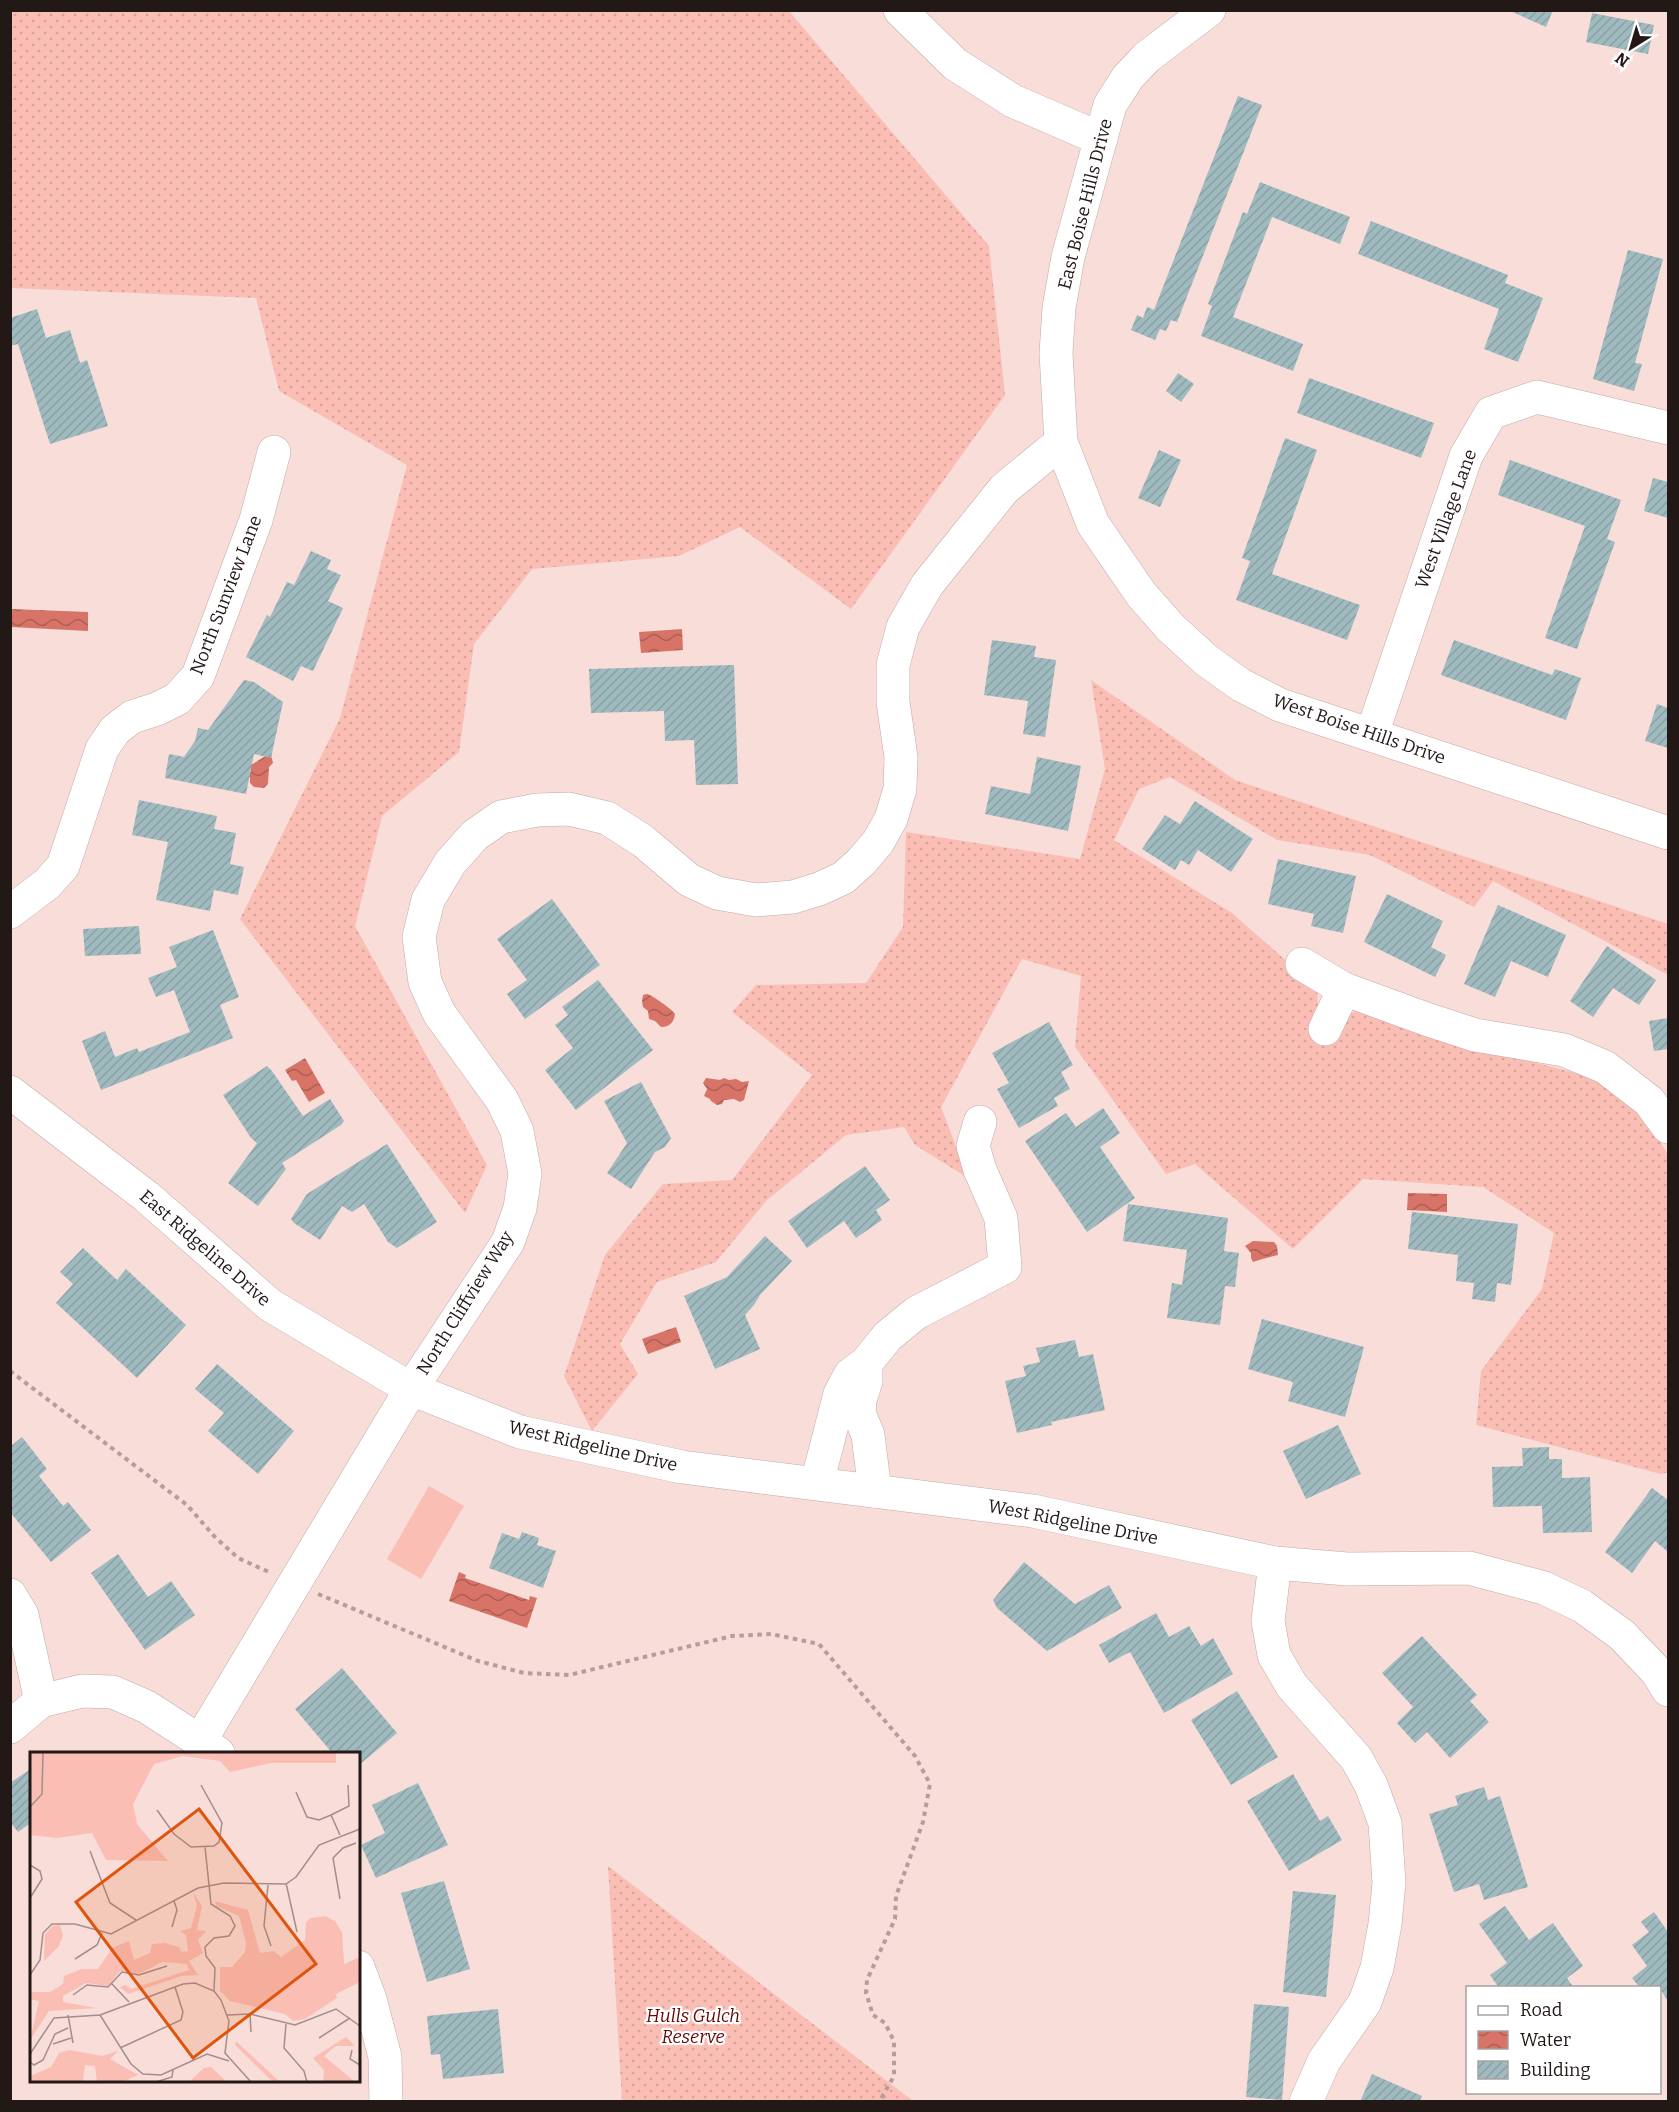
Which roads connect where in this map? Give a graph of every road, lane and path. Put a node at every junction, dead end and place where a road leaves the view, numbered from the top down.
1 (900, 10) edge
2 (1209, 10) edge
3 (1101, 139) junction
4 (1668, 428) edge
5 (1061, 442) junction
6 (274, 452) dead end
7 (1372, 734) junction
8 (1668, 833) edge
9 (10, 912) edge
10 (1302, 964) dead end
11 (1344, 989) junction
12 (1325, 1029) dead end
13 (10, 1092) edge
14 (980, 1122) dead end
15 (1668, 1127) edge
16 (10, 1371) edge
17 (411, 1389) junction
18 (848, 1424) junction
19 (817, 1483) junction
20 (875, 1491) junction
21 (1275, 1563) junction
22 (270, 1572) dead end
23 (316, 1593) dead end
24 (10, 1595) edge
25 (1665, 1675) edge
26 (41, 1701) junction
27 (10, 1727) edge
28 (209, 1747) edge
29 (360, 1972) edge
30 (386, 2102) edge
31 (879, 2102) edge
32 (1306, 2102) edge

1 - 3 street
2 - 3 street, East Boise Hills Drive
3 - 5 street, East Boise Hills Drive
4 - 7 street, West Village Lane
5 - 7 street, West Boise Hills Drive
5 - 17 street, North Cliffview Way
6 - 9 street, North Sunview Lane
7 - 8 street, West Boise Hills Drive
10 - 11 street
11 - 12 street
11 - 15 street
13 - 17 street, East Ridgeline Drive
14 - 18 street
16 - 22 path
17 - 19 street, West Ridgeline Drive
17 - 28 street, North Cliffview Way
18 - 19 street
18 - 20 street
19 - 20 street, West Ridgeline Drive
20 - 21 street, West Ridgeline Drive
21 - 25 street, West Ridgeline Drive
21 - 32 street
23 - 31 path
24 - 26 street
26 - 27 street
26 - 28 street
29 - 30 street

